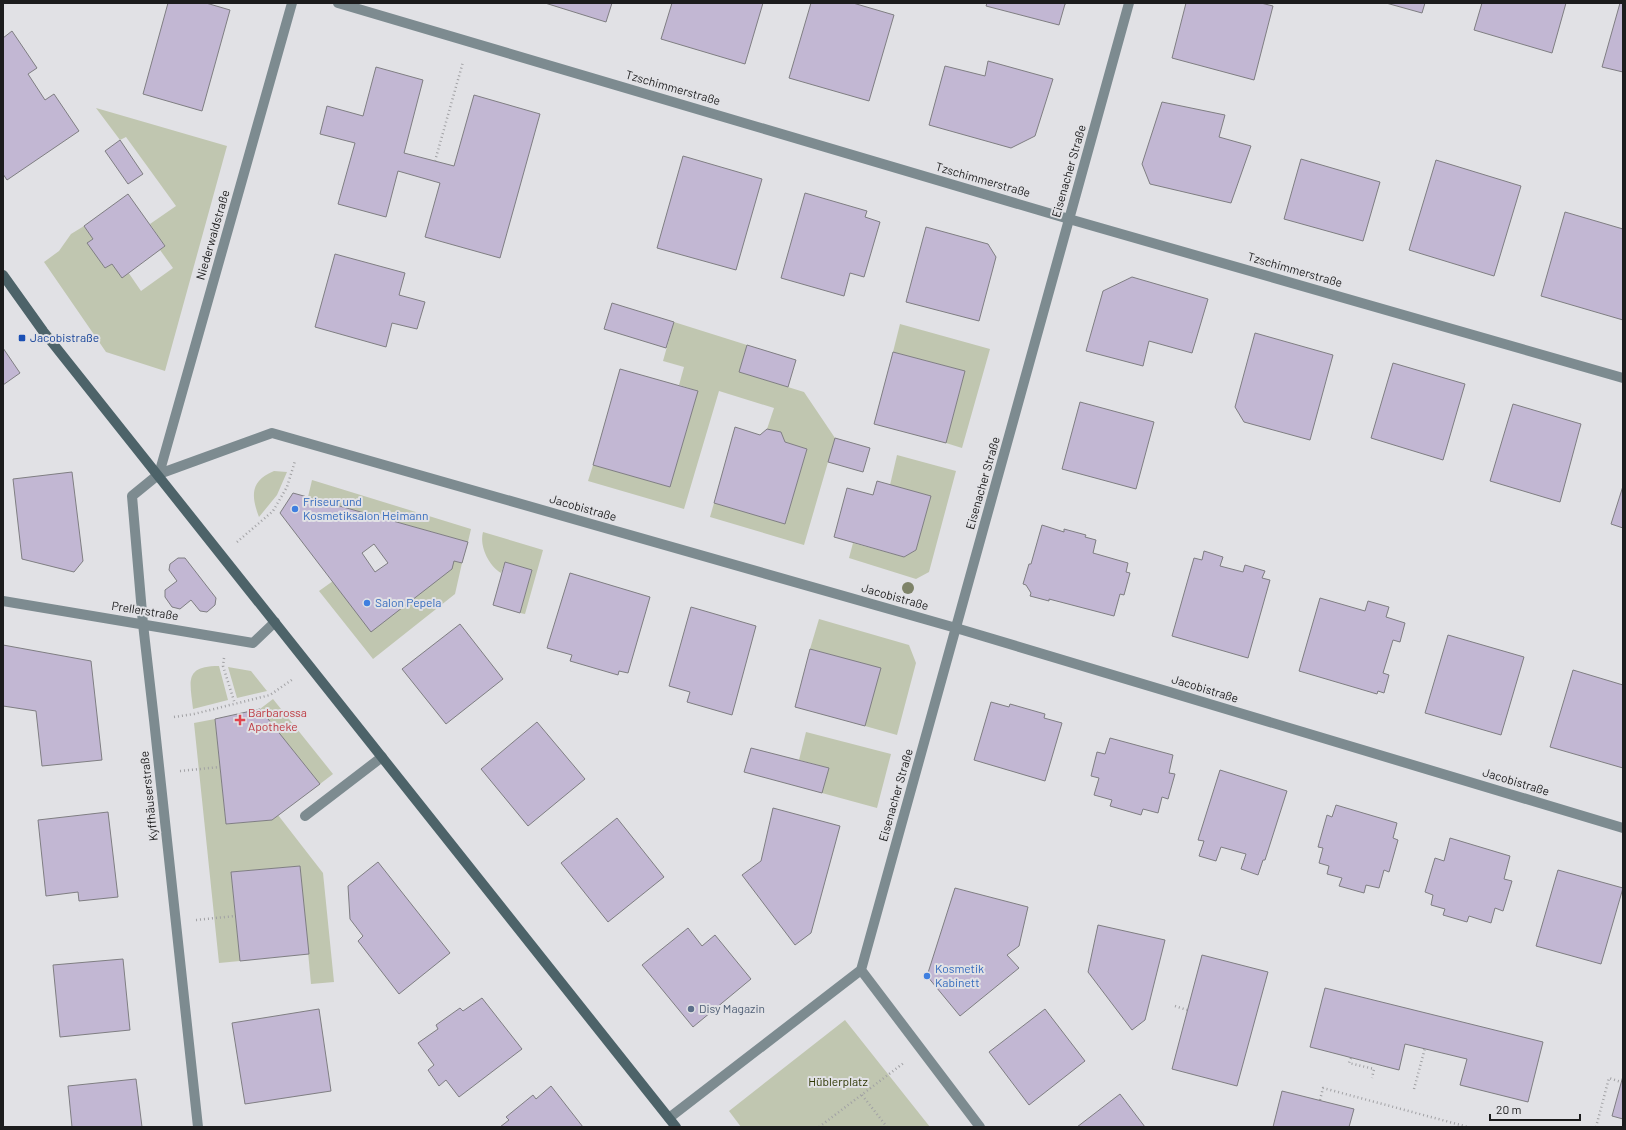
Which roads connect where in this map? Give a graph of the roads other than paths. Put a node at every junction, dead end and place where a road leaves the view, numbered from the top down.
1 (292, 3) edge
2 (338, 3) edge
3 (1130, 3) edge
4 (1069, 219) junction
5 (3, 275) edge
6 (1623, 378) edge
7 (159, 474) junction
8 (3, 601) edge
9 (275, 622) junction
10 (143, 624) junction
11 (956, 628) junction
12 (382, 757) junction
13 (305, 816) dead end
14 (1623, 828) edge
15 (861, 970) junction
16 (669, 1118) junction
17 (198, 1127) edge
18 (676, 1127) edge
19 (980, 1127) edge

1 - 7 street, Niederwaldstraße
2 - 4 street, Tzschimmerstraße
3 - 4 street, Eisenacher Straße
4 - 6 street, Tzschimmerstraße
4 - 11 street, Eisenacher Straße
5 - 7 street
7 - 9 street
7 - 10 street, Kyffhäuserstraße
7 - 11 street, Jacobistraße
8 - 10 street, Prellerstraße
9 - 10 street, Prellerstraße
9 - 12 street
10 - 17 street, Kyffhäuserstraße
11 - 14 street, Jacobistraße
11 - 15 street, Eisenacher Straße
12 - 13 street
12 - 16 street
15 - 16 street
15 - 19 street
16 - 18 street

